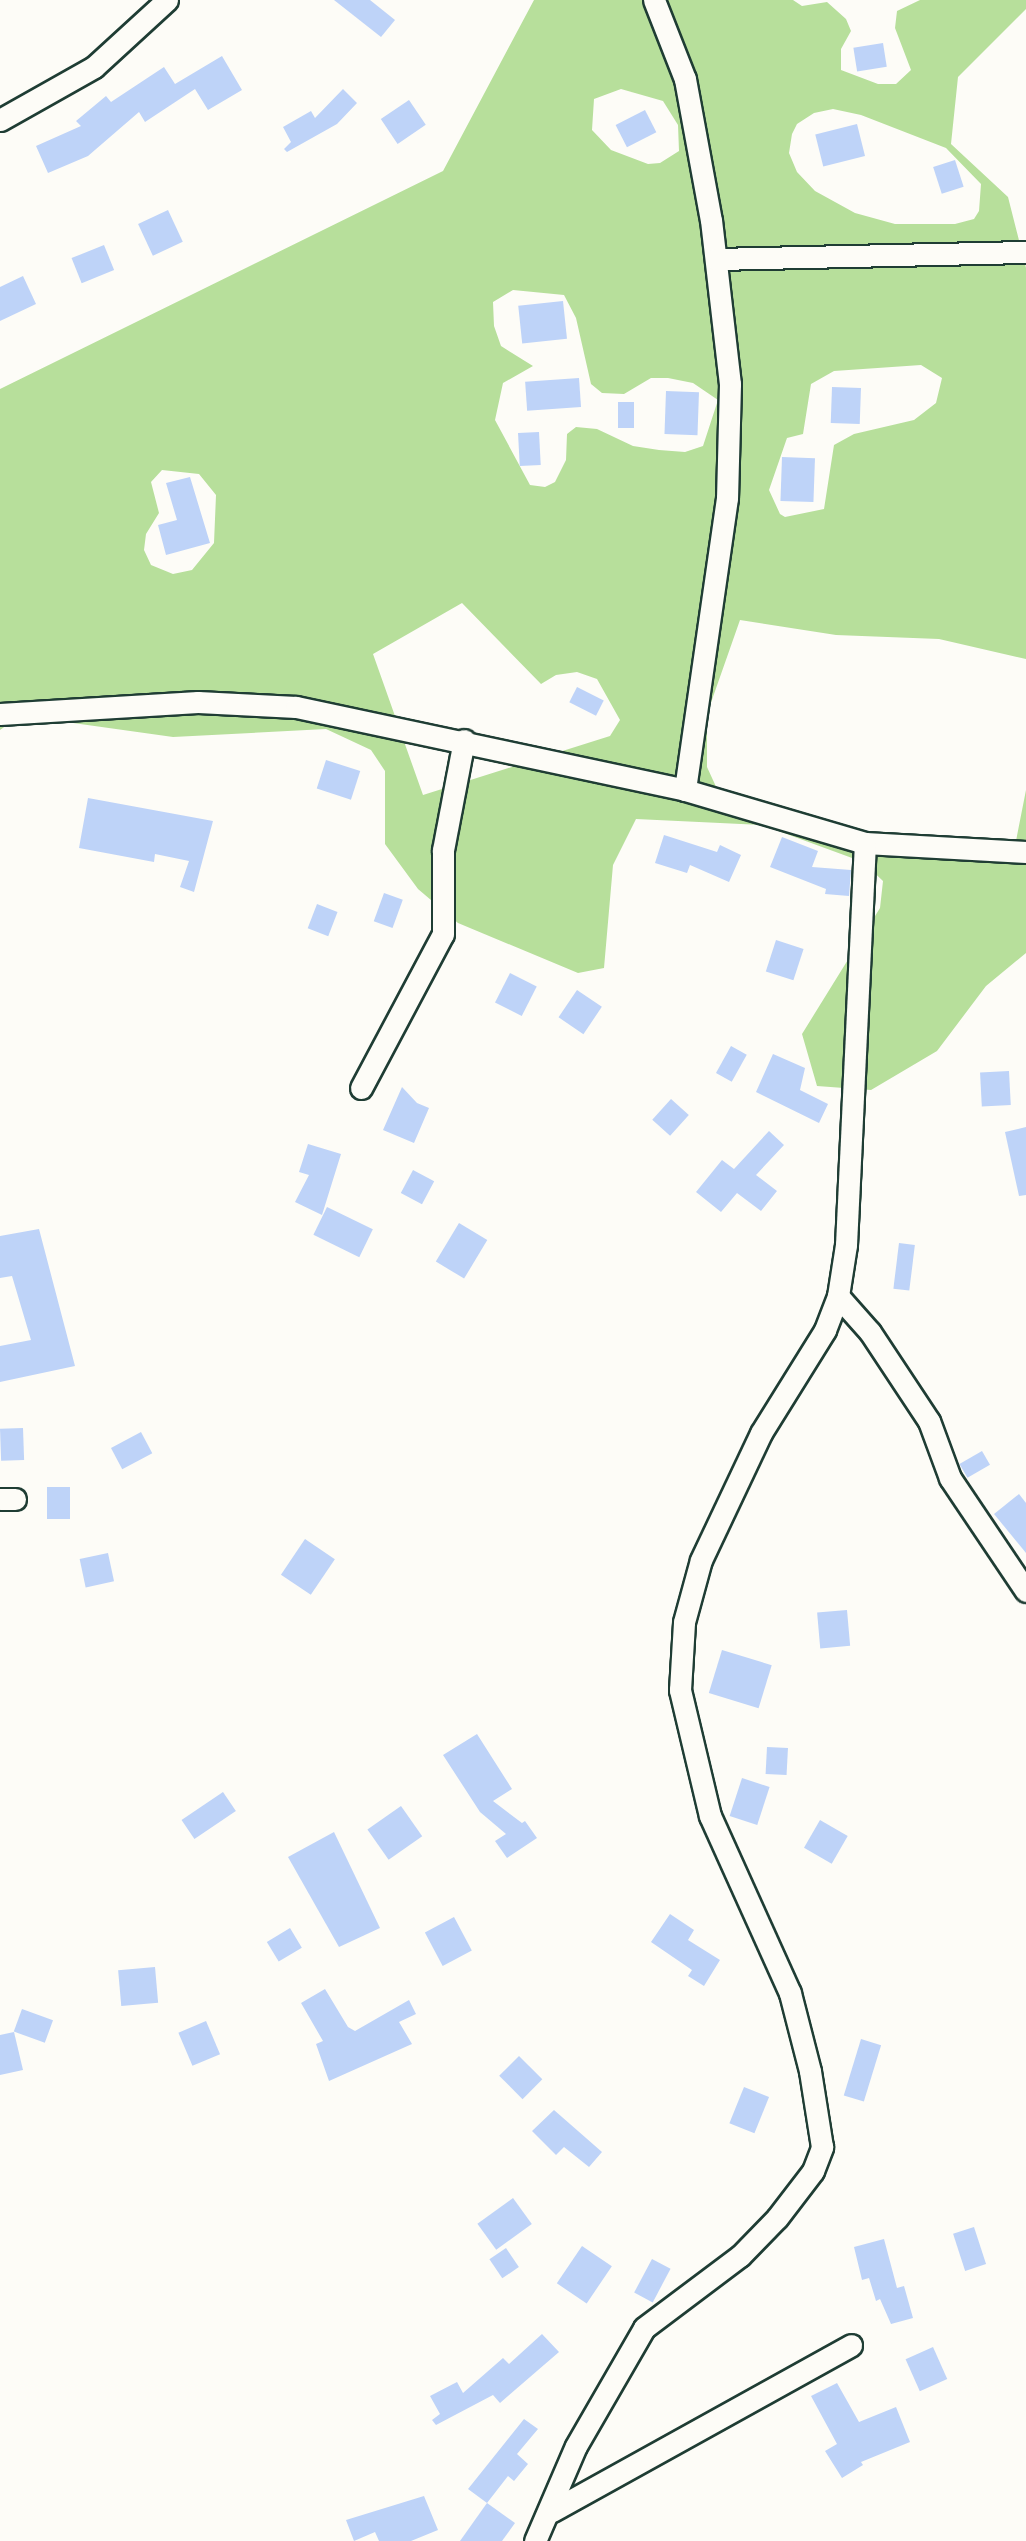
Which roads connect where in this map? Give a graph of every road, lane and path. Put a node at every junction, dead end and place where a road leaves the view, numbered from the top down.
1 (167, 0) edge
2 (654, 0) edge
3 (0, 120) edge
4 (1026, 252) edge
5 (716, 259) junction
6 (0, 715) edge
7 (464, 740) junction
8 (685, 790) junction
9 (865, 843) junction
10 (1026, 852) edge
11 (361, 1088) dead end
12 (838, 1296) junction
13 (1026, 1591) edge
14 (851, 2345) dead end
15 (552, 2511) junction
16 (535, 2541) edge

1 - 3 street
2 - 5 street
4 - 5 street
5 - 8 street
6 - 7 street
7 - 8 street
7 - 11 street
8 - 9 street
9 - 10 street
9 - 12 street
12 - 13 street
12 - 15 street
14 - 15 street
15 - 16 street

